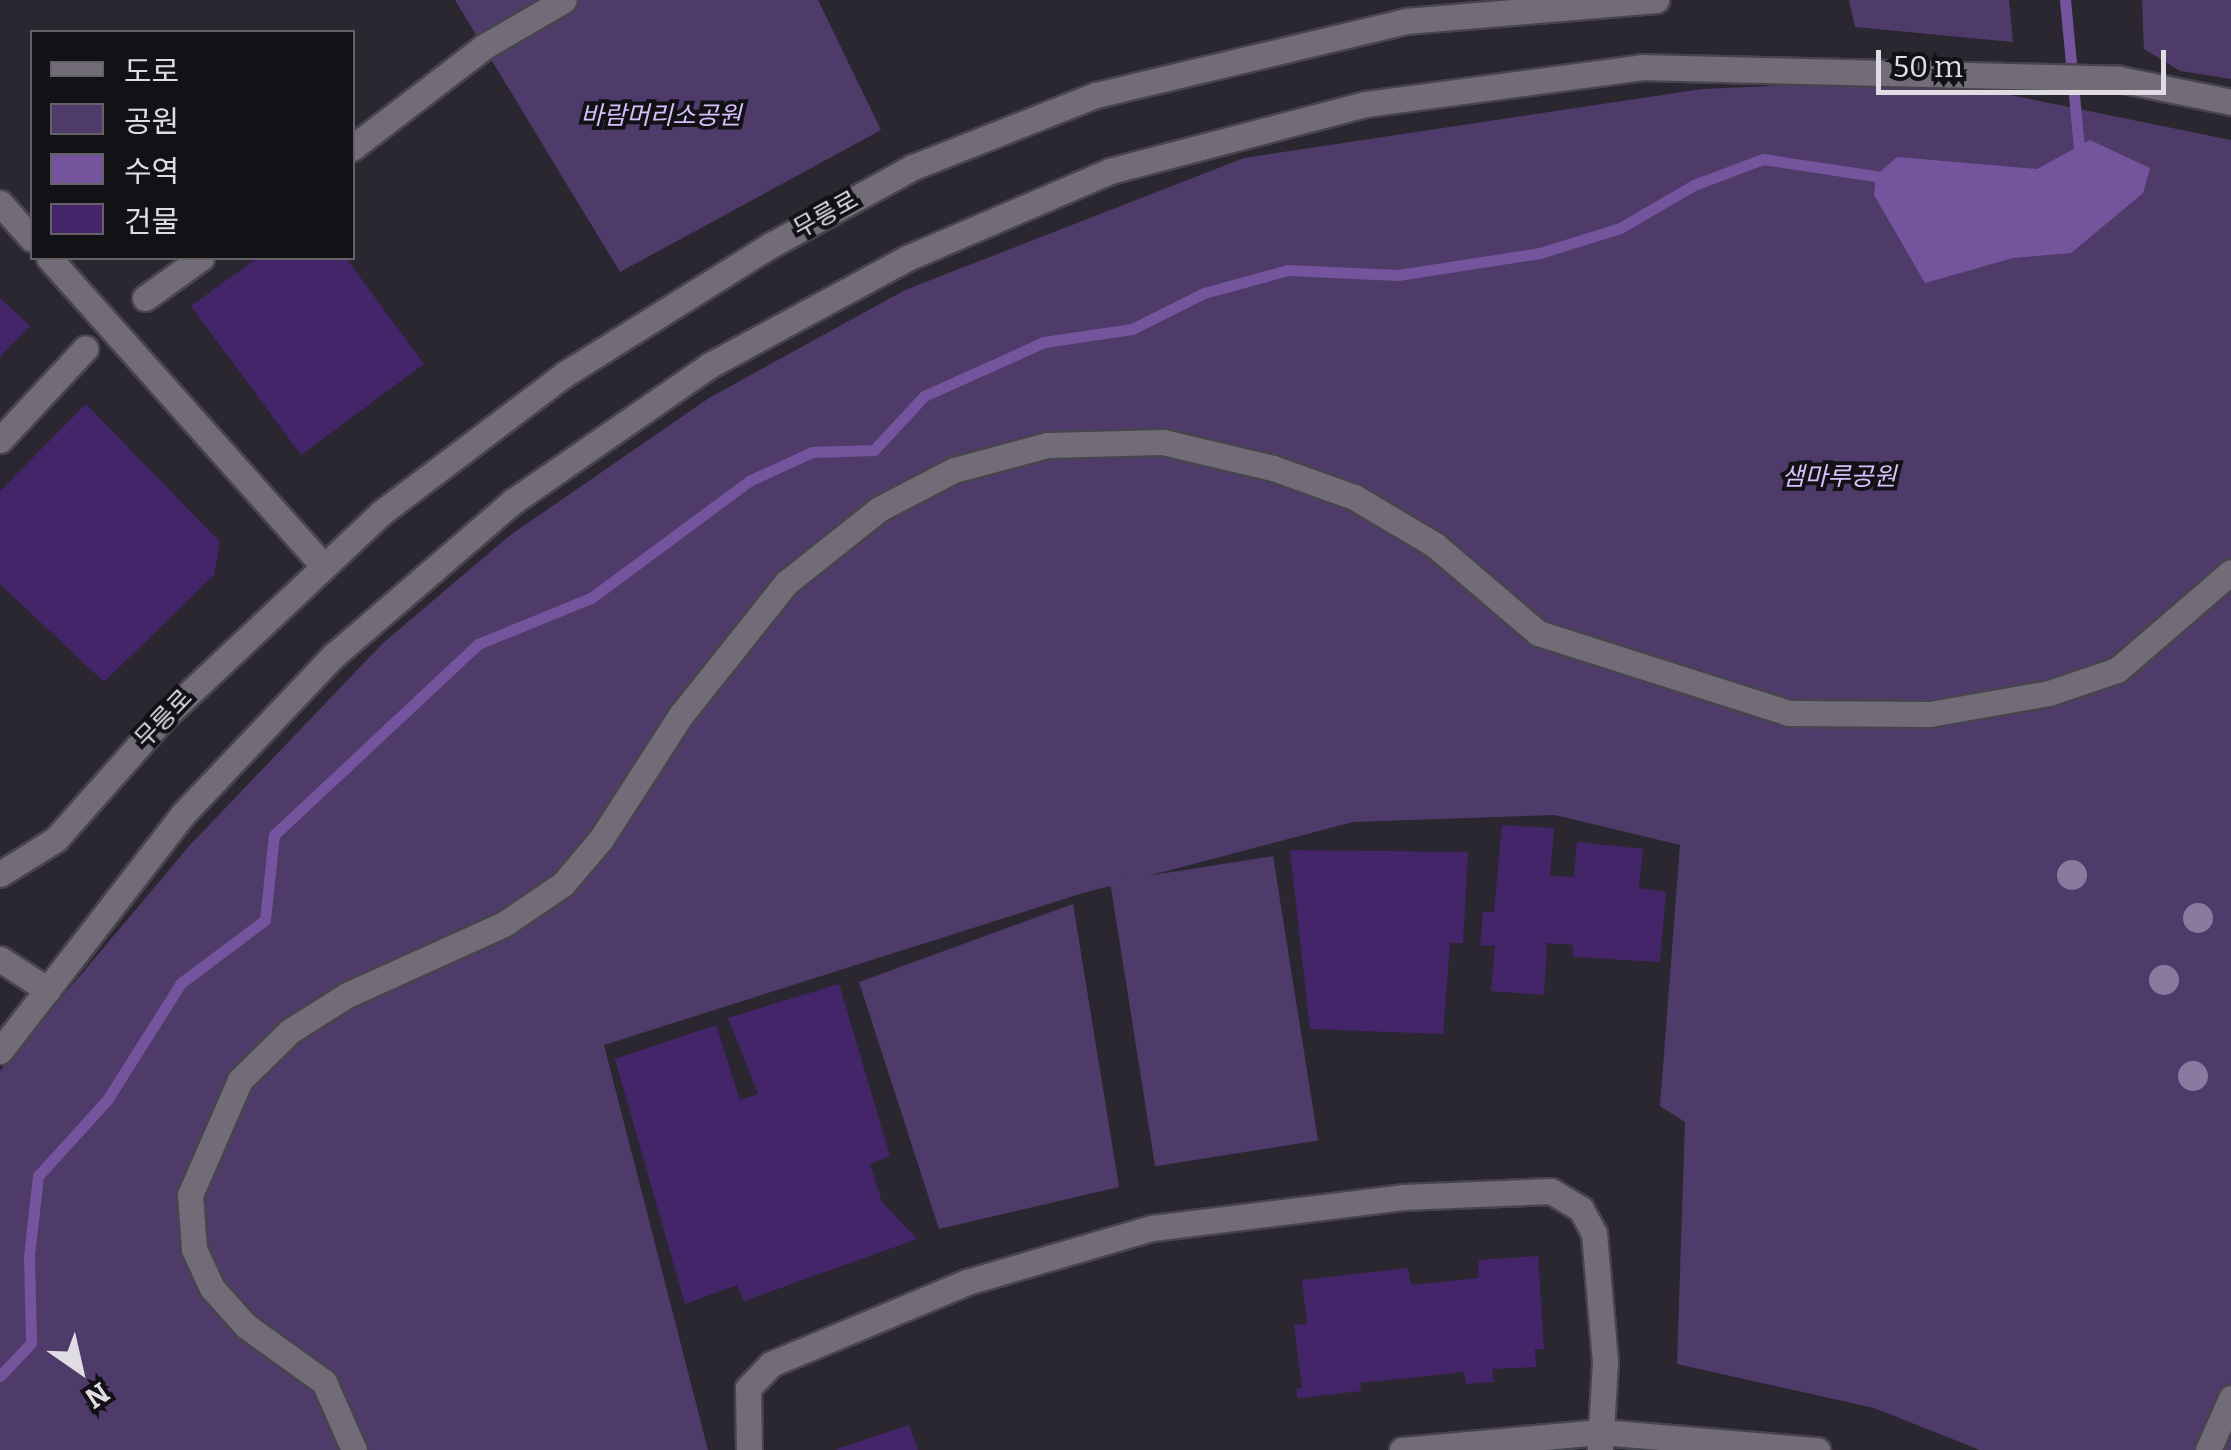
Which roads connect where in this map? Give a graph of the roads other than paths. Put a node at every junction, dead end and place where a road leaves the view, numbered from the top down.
1 (564, 0) edge
2 (1656, 0) edge
3 (1403, 10) edge
4 (2231, 102) edge
5 (355, 146) edge
6 (0, 203) edge
7 (30, 238) edge
8 (51, 260) edge
9 (198, 260) edge
10 (145, 298) dead end
11 (85, 349) dead end
12 (0, 440) edge
13 (323, 566) junction
14 (2231, 572) edge
15 (4, 874) edge
16 (0, 959) edge
17 (48, 990) junction
18 (0, 1052) edge
19 (2231, 1398) edge
20 (1600, 1441) edge
21 (354, 1450) edge
22 (749, 1450) edge
23 (1402, 1450) edge
24 (1817, 1450) edge
25 (2208, 1450) edge

1 - 5 street
2 - 3 street, 무릉로
3 - 13 street, 무릉로
4 - 17 street
6 - 7 street
8 - 13 street
9 - 10 street
11 - 12 street
13 - 15 street, 무릉로
14 - 21 street
16 - 17 street
17 - 18 street
19 - 25 street
20 - 22 street
20 - 23 street
20 - 24 street

